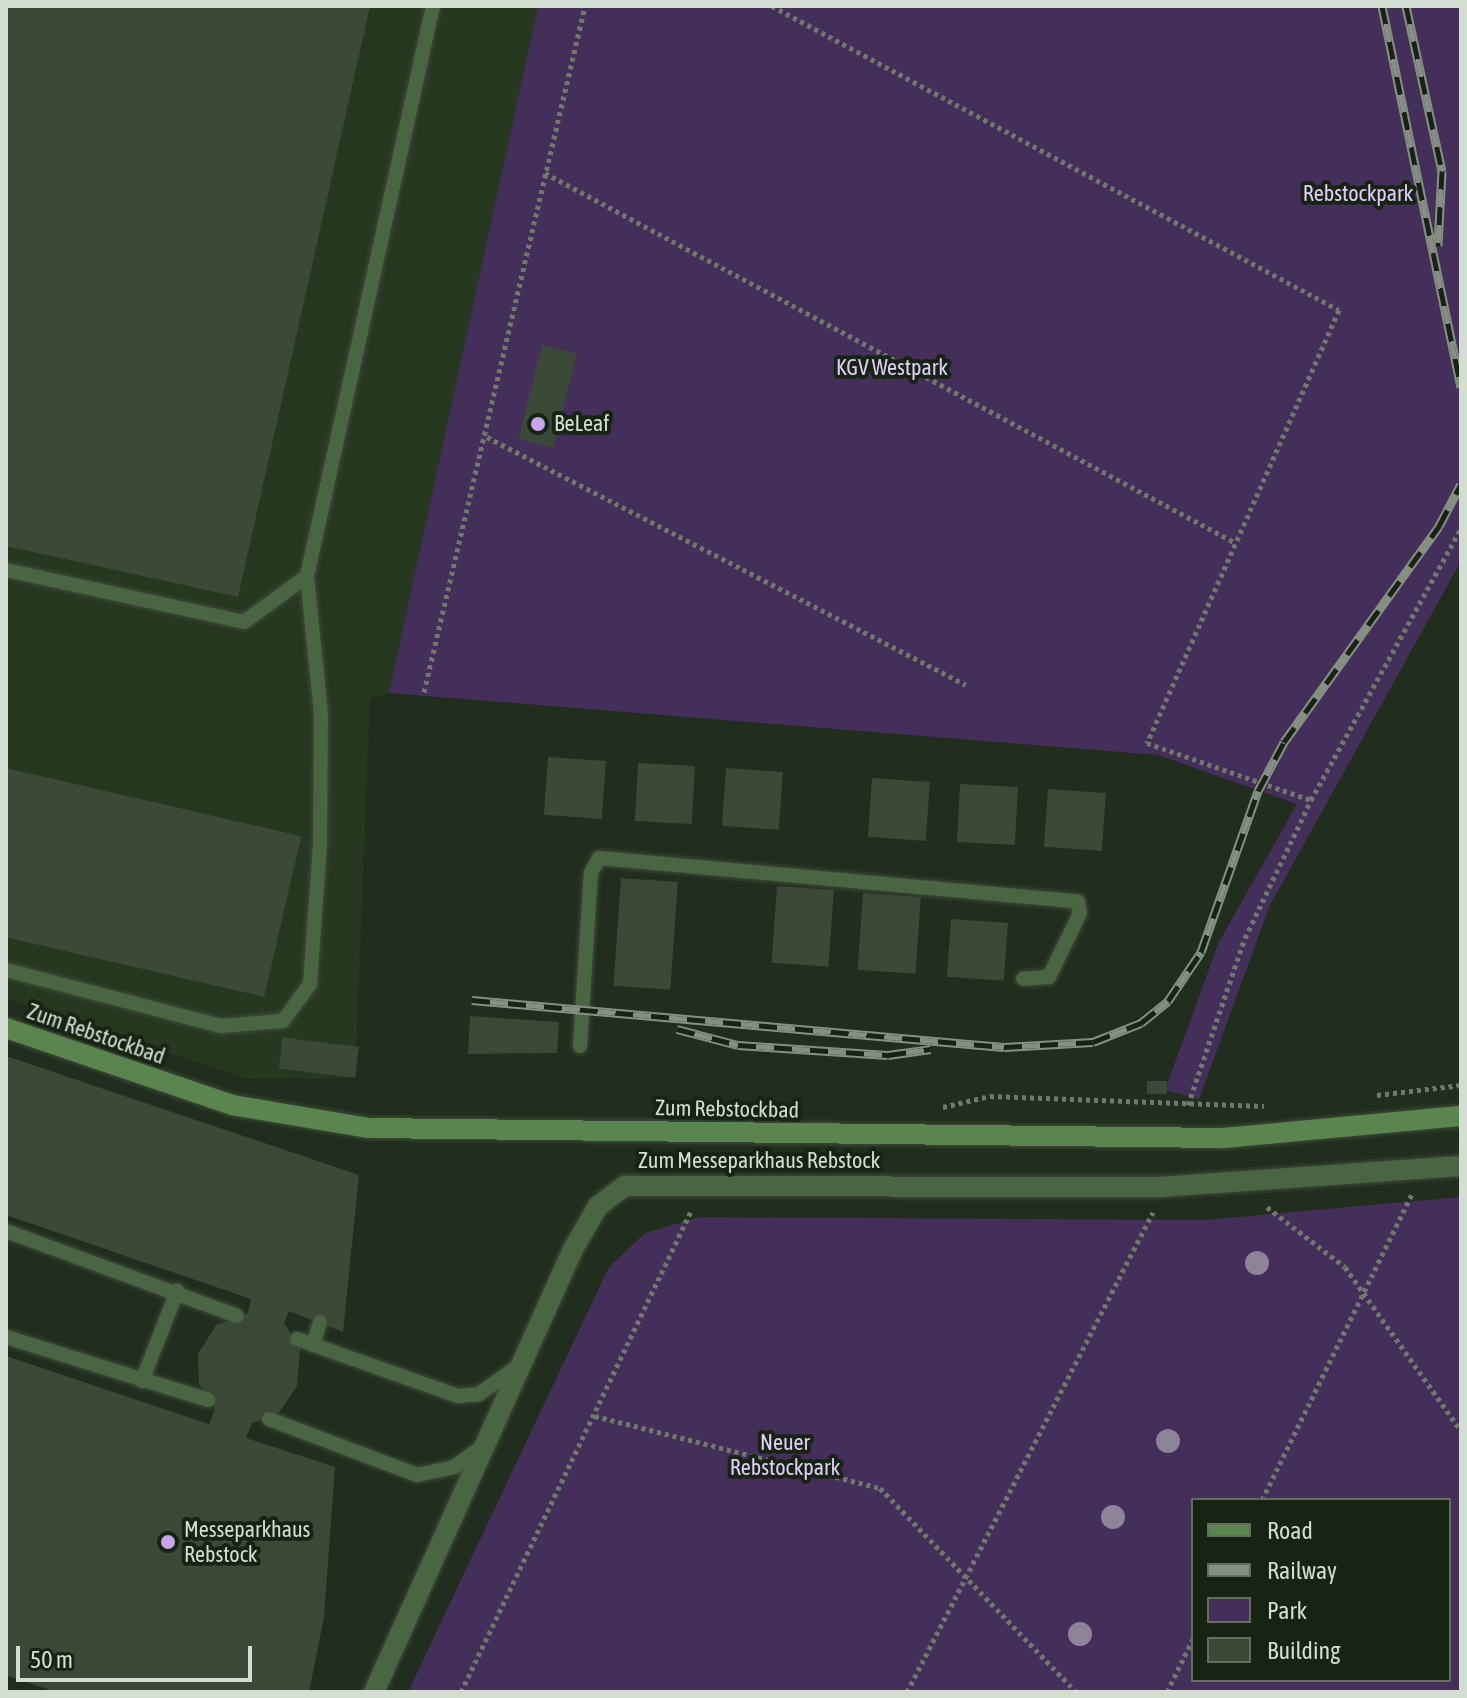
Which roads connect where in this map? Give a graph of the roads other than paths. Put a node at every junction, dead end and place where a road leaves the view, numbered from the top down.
1 (433, 6) edge
2 (6, 570) edge
3 (307, 576) junction
4 (6, 970) edge
5 (1023, 979) dead end
6 (6, 1028) edge
7 (580, 1046) dead end
8 (1461, 1116) edge
9 (1461, 1166) edge
10 (6, 1231) edge
11 (177, 1291) junction
12 (237, 1316) dead end
13 (320, 1322) dead end
14 (6, 1337) edge
15 (297, 1339) dead end
16 (313, 1345) junction
17 (521, 1364) junction
18 (142, 1381) junction
19 (208, 1400) dead end
20 (269, 1419) dead end
21 (484, 1446) junction
22 (374, 1692) edge

1 - 3 lane
2 - 3 lane
3 - 4 lane
5 - 7 lane
6 - 8 main road, Zum Rebstockbad
9 - 17 street, Zum Messeparkhaus Rebstock
10 - 11 lane
11 - 12 lane
11 - 18 lane
13 - 16 lane
14 - 18 lane
15 - 16 lane
16 - 17 lane
17 - 21 street, Zum Messeparkhaus Rebstock
18 - 19 lane
20 - 21 lane
21 - 22 street, Zum Messeparkhaus Rebstock

